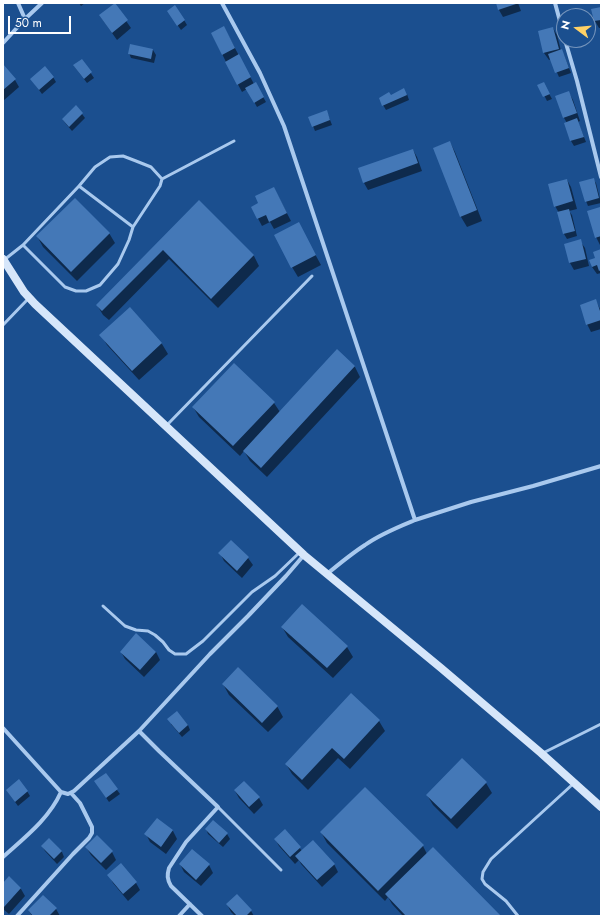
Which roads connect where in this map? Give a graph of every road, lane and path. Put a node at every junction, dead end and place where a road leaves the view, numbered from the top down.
1 (18, 3) edge
2 (42, 3) edge
3 (222, 3) edge
4 (25, 19) junction
5 (3, 43) edge
6 (567, 48) edge
7 (234, 141) dead end
8 (599, 163) edge
9 (601, 177) edge
10 (162, 180) junction
11 (79, 186) junction
12 (132, 227) junction
13 (22, 245) junction
14 (3, 259) edge
15 (312, 276) dead end
16 (29, 298) junction
17 (3, 325) edge
18 (166, 426) junction
19 (601, 466) edge
20 (415, 520) junction
21 (302, 553) junction
22 (327, 574) junction
23 (103, 606) dead end
24 (601, 724) edge
25 (3, 728) edge
26 (139, 731) junction
27 (541, 753) junction
28 (574, 783) junction
29 (61, 792) junction
30 (71, 792) junction
31 (218, 807) junction
32 (601, 807) edge
33 (3, 857) edge
34 (281, 870) dead end
35 (190, 904) junction
36 (17, 916) edge
37 (178, 916) edge
38 (202, 916) edge
39 (518, 916) edge

1 - 4 street
2 - 4 street
3 - 20 street
4 - 5 street
6 - 8 street
7 - 10 lane
8 - 9 street
10 - 11 lane
10 - 12 lane
11 - 12 lane
11 - 13 lane
12 - 13 lane
13 - 14 lane
14 - 16 street
15 - 18 lane
16 - 17 lane
16 - 18 street
18 - 21 street
19 - 20 street
20 - 22 street
21 - 22 street
21 - 23 lane
21 - 26 street
22 - 27 street
24 - 27 lane
25 - 29 street
26 - 30 street
26 - 31 street
27 - 28 street
28 - 32 street
28 - 39 lane
29 - 30 street
29 - 33 street
30 - 36 street
31 - 34 lane
31 - 35 street
35 - 37 street
35 - 38 street

